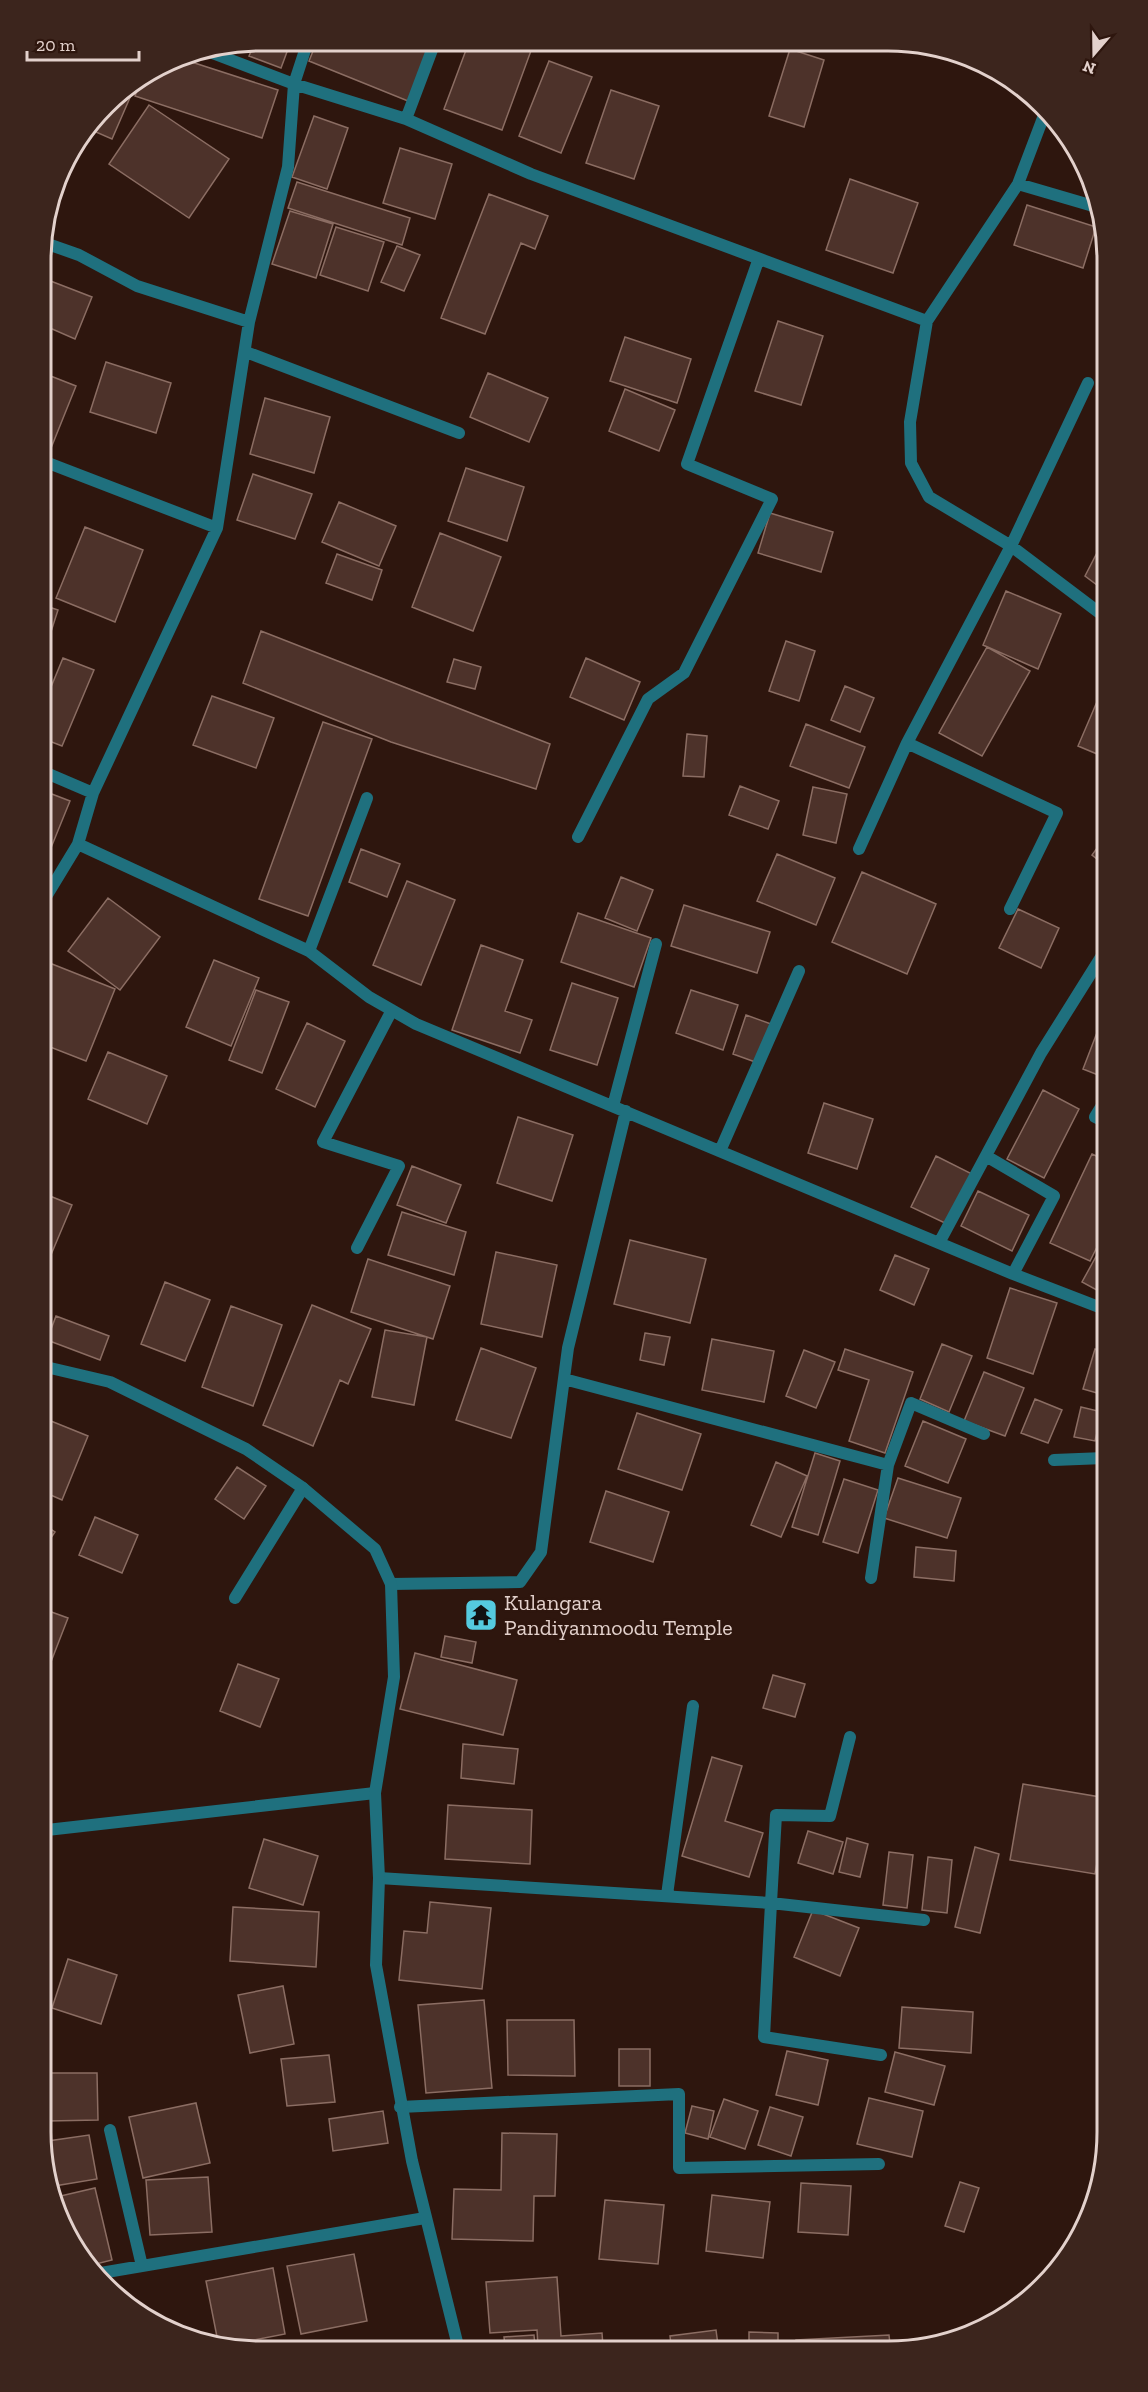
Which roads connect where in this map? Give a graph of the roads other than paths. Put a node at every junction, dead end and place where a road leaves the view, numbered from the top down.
1 (305, 51) edge
2 (432, 51) edge
3 (218, 55) edge
4 (294, 84) junction
5 (406, 119) junction
6 (1042, 119) edge
7 (1018, 184) junction
8 (1090, 205) edge
9 (51, 245) edge
10 (758, 261) junction
11 (927, 321) junction
12 (249, 322) junction
13 (246, 352) junction
14 (1088, 383) dead end
15 (459, 433) dead end
16 (51, 464) edge
17 (217, 528) junction
18 (1011, 546) junction
19 (1097, 611) edge
20 (907, 743) junction
21 (51, 775) edge
22 (93, 793) junction
23 (367, 798) dead end
24 (578, 837) dead end
25 (78, 844) junction
26 (860, 849) dead end
27 (51, 888) edge
28 (1010, 909) dead end
29 (656, 944) dead end
30 (309, 951) junction
31 (1097, 964) edge
32 (799, 971) dead end
33 (392, 1010) junction
34 (613, 1106) junction
35 (626, 1112) junction
36 (720, 1151) junction
37 (986, 1156) junction
38 (939, 1243) junction
39 (357, 1248) dead end
40 (1013, 1274) junction
41 (1097, 1306) edge
42 (51, 1368) edge
43 (564, 1379) junction
44 (984, 1434) dead end
45 (1097, 1458) edge
46 (1054, 1460) dead end
47 (888, 1465) junction
48 (303, 1488) junction
49 (871, 1578) dead end
50 (391, 1584) junction
51 (235, 1598) dead end
52 (693, 1706) dead end
53 (850, 1737) dead end
54 (375, 1793) junction
55 (51, 1830) edge
56 (379, 1878) junction
57 (667, 1895) junction
58 (771, 1903) junction
59 (924, 1920) dead end
60 (881, 2055) dead end
61 (400, 2107) junction
62 (110, 2130) dead end
63 (879, 2164) dead end
64 (425, 2218) junction
65 (142, 2266) junction
66 (105, 2272) edge
67 (457, 2341) edge

1 - 4 street
2 - 5 street
3 - 4 street
4 - 5 street
4 - 12 street
5 - 10 street
6 - 7 street
7 - 8 street
7 - 11 street
9 - 12 street
10 - 11 street
10 - 24 street
11 - 18 street
12 - 13 street
13 - 15 street
13 - 17 street
14 - 18 street
16 - 17 street
17 - 22 street
18 - 19 street
18 - 20 street
20 - 26 street
20 - 28 street
21 - 22 street
22 - 25 street
23 - 30 street
25 - 27 street
25 - 30 street
29 - 34 street
30 - 33 street
31 - 37 street
32 - 36 street
33 - 34 street
33 - 39 street
34 - 35 street
35 - 36 street
35 - 43 street
36 - 38 street
37 - 38 street
37 - 40 street
38 - 40 street
40 - 41 street
42 - 48 street
43 - 47 street
43 - 50 street
44 - 47 street
45 - 46 street
47 - 49 street
48 - 50 street
48 - 51 street
50 - 54 street
52 - 57 street
53 - 58 street
54 - 55 street
54 - 56 street
56 - 57 street
56 - 61 street
57 - 58 street
58 - 59 street
58 - 60 street
61 - 63 street
61 - 64 street
62 - 65 street
64 - 65 street
64 - 67 street
65 - 66 street

